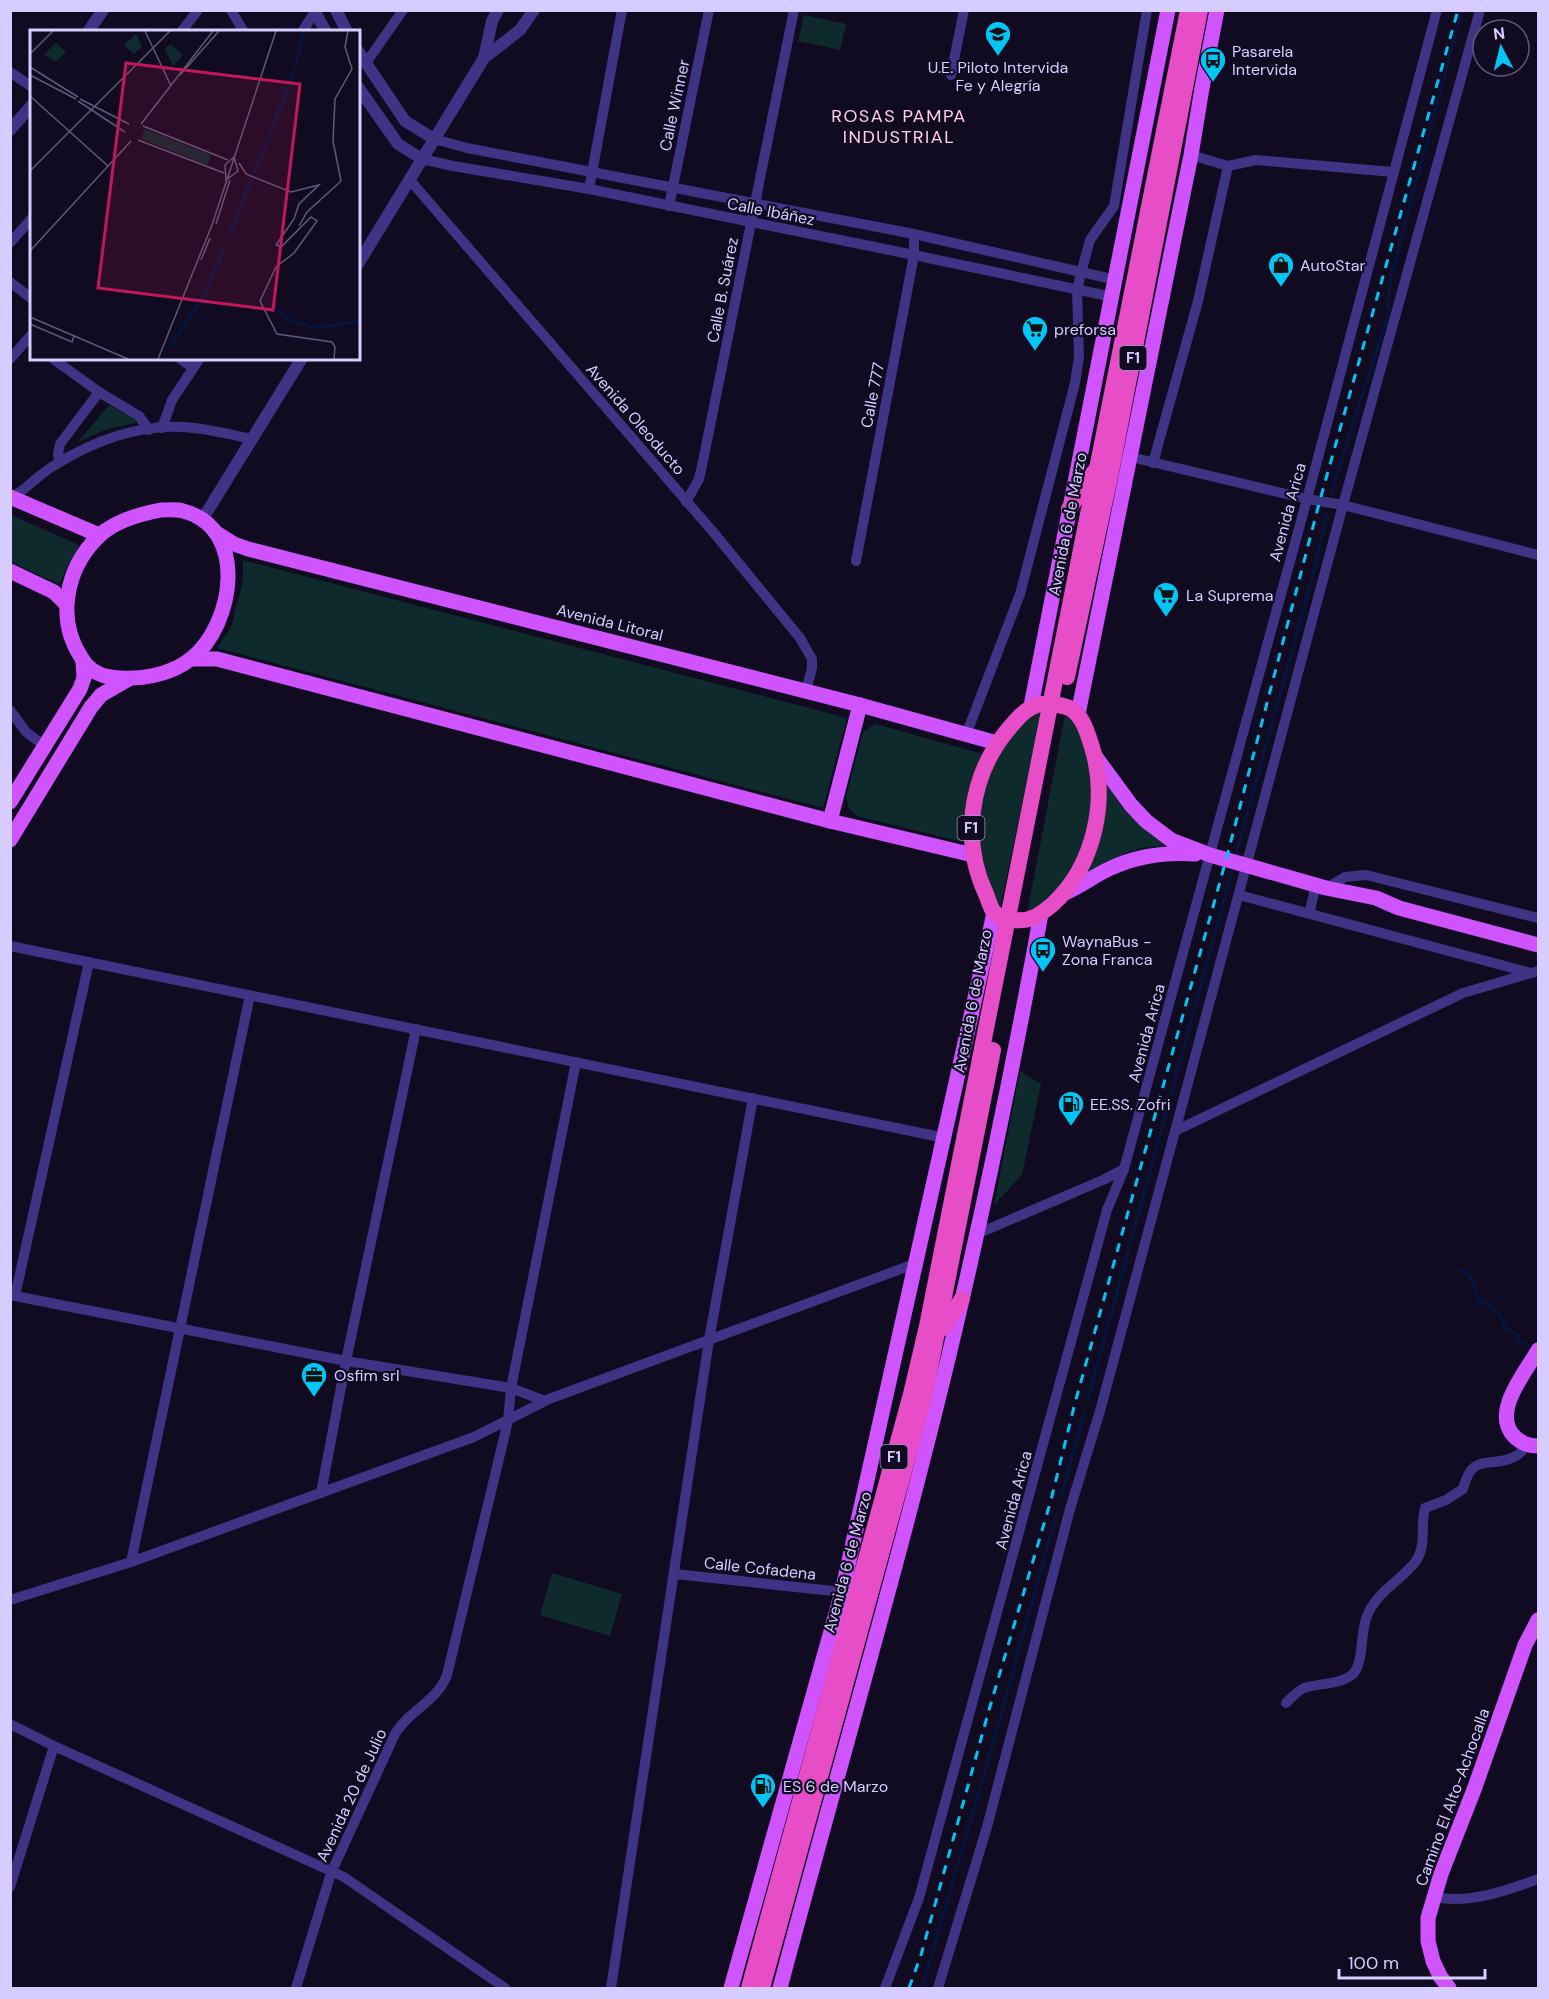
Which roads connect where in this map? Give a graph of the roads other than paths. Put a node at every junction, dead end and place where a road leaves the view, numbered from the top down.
1 (103, 10) edge
2 (198, 10) edge
3 (231, 10) edge
4 (336, 10) edge
5 (404, 10) edge
6 (498, 10) edge
7 (534, 10) edge
8 (622, 10) edge
9 (709, 10) edge
10 (794, 10) edge
11 (964, 10) edge
12 (1147, 10) edge
13 (1168, 10) edge
14 (1188, 10) edge
15 (1200, 10) edge
16 (1217, 10) edge
17 (1437, 10) edge
18 (1480, 10) edge
19 (315, 11) edge
20 (89, 30) edge
21 (183, 30) edge
22 (243, 30) edge
23 (304, 30) edge
24 (325, 30) edge
25 (346, 30) edge
26 (360, 54) edge
27 (484, 58) junction
28 (366, 63) junction
29 (10, 72) edge
30 (951, 75) dead end
31 (30, 86) edge
32 (360, 90) edge
33 (30, 107) edge
34 (10, 130) edge
35 (434, 139) junction
36 (1191, 155) junction
37 (422, 159) junction
38 (1227, 166) junction
39 (592, 171) junction
40 (1393, 172) junction
41 (409, 179) junction
42 (673, 187) junction
43 (589, 189) junction
44 (754, 203) junction
45 (669, 206) junction
46 (30, 220) edge
47 (751, 222) junction
48 (915, 234) junction
49 (10, 243) edge
50 (914, 255) junction
51 (360, 261) edge
52 (1081, 273) junction
53 (1116, 280) junction
54 (10, 282) edge
55 (1077, 291) junction
56 (30, 297) edge
57 (1113, 297) junction
58 (30, 339) edge
59 (10, 359) edge
60 (55, 360) edge
61 (182, 360) edge
62 (199, 360) edge
63 (301, 360) edge
64 (193, 368) junction
65 (99, 392) junction
66 (162, 428) junction
67 (149, 429) junction
68 (252, 439) junction
69 (1131, 457) junction
70 (59, 462) junction
71 (1154, 463) junction
72 (1097, 468) junction
73 (11, 498) edge
74 (1307, 499) junction
75 (686, 502) junction
76 (1343, 505) junction
77 (1069, 509) junction
78 (202, 520) junction
79 (215, 532) junction
80 (99, 536) junction
81 (1539, 555) edge
82 (856, 561) dead end
83 (10, 571) edge
84 (66, 604) junction
85 (191, 659) junction
86 (83, 662) junction
87 (127, 680) junction
88 (806, 691) junction
89 (1055, 704) junction
90 (860, 705) junction
91 (1031, 706) junction
92 (10, 710) edge
93 (1078, 714) junction
94 (966, 735) junction
95 (997, 743) junction
96 (45, 746) junction
97 (1095, 756) junction
98 (10, 802) edge
99 (830, 821) junction
100 (10, 840) edge
101 (974, 855) junction
102 (1210, 855) junction
103 (1247, 866) junction
104 (1321, 886) junction
105 (1065, 893) junction
106 (1239, 895) junction
107 (1041, 914) junction
108 (1309, 914) junction
109 (1006, 917) junction
110 (1539, 918) edge
111 (1539, 945) edge
112 (10, 946) edge
113 (89, 962) junction
114 (1535, 972) edge
115 (250, 995) junction
116 (416, 1029) junction
117 (576, 1062) junction
118 (753, 1098) junction
119 (1175, 1131) junction
120 (945, 1138) junction
121 (1124, 1169) junction
122 (977, 1234) junction
123 (917, 1263) junction
124 (13, 1295) edge
125 (962, 1299) junction
126 (181, 1328) junction
127 (938, 1336) junction
128 (709, 1340) junction
129 (1539, 1350) edge
130 (346, 1360) junction
131 (511, 1388) junction
132 (545, 1401) junction
133 (508, 1420) junction
134 (1533, 1446) edge
135 (321, 1492) junction
136 (131, 1562) junction
137 (675, 1574) junction
138 (842, 1592) junction
139 (10, 1600) edge
140 (1539, 1620) edge
141 (1286, 1703) dead end
142 (10, 1724) edge
143 (54, 1746) junction
144 (331, 1873) junction
145 (1539, 1878) edge
146 (10, 1887) edge
147 (1435, 1897) junction
148 (296, 1989) edge
149 (505, 1989) edge
150 (611, 1989) edge
151 (731, 1989) edge
152 (749, 1989) edge
153 (762, 1989) edge
154 (780, 1989) edge
155 (885, 1989) edge
156 (938, 1989) edge
157 (1449, 1989) edge

1 - 20 street
2 - 21 street
3 - 22 street
4 - 25 street
5 - 28 street
6 - 27 street
7 - 27 street
8 - 39 street
9 - 42 street, Calle Winner
10 - 44 street, Calle B. Suárez
11 - 30 street
12 - 52 street
13 - 53 main road, Avenida 6 de Marzo
14 - 72 highway, Avenida 6 de Marzo / F1
15 - 89 highway, Avenida 6 de Marzo / F1
16 - 36 main road
17 - 40 street, Avenida Arica
18 - 76 street
19 - 23 street
19 - 24 street
26 - 28 street
27 - 35 street
28 - 35 street
29 - 31 street
32 - 37 street
33 - 34 street
35 - 37 street
35 - 39 street, Calle Ibáñez
36 - 38 street
36 - 69 main road
37 - 41 street
37 - 43 street, Calle Ibáñez
38 - 40 street
38 - 71 street
39 - 42 street, Calle Ibáñez
39 - 43 street
40 - 74 street, Avenida Arica
41 - 51 street
41 - 75 street, Avenida Oleoducto
42 - 44 street, Calle Ibáñez
42 - 45 street, Calle Winner
43 - 45 street, Calle Ibáñez
44 - 47 street, Calle B. Suárez
44 - 48 street, Calle Ibáñez
45 - 47 street, Calle Ibáñez
46 - 49 street
47 - 50 street, Calle Ibáñez
47 - 75 street, Calle B. Suárez
48 - 50 street, Calle 777
48 - 52 street, Calle Ibáñez
50 - 55 street, Calle Ibáñez
50 - 82 street, Calle 777
52 - 53 street, Calle Ibáñez
52 - 55 street
53 - 57 main road, Avenida 6 de Marzo
54 - 56 street
55 - 57 street, Calle Ibáñez
55 - 94 street
57 - 77 main road, Avenida 6 de Marzo
58 - 59 street
60 - 65 street
61 - 64 street
62 - 64 street
63 - 68 street
64 - 66 street
65 - 67 street
65 - 70 street
66 - 67 street
66 - 68 street
67 - 70 street
68 - 78 street
69 - 71 street
69 - 93 main road
70 - 73 street
71 - 74 street
72 - 77 highway
72 - 89 highway, Avenida 6 de Marzo / F1
73 - 80 main road
74 - 76 street
74 - 102 street, Avenida Arica
75 - 88 street, Avenida Oleoducto
76 - 81 street
76 - 103 street
77 - 91 main road, Avenida 6 de Marzo
78 - 79 main road
78 - 80 main road
79 - 85 main road
79 - 88 main road, Avenida Litoral
80 - 84 main road
83 - 84 main road
84 - 86 main road
85 - 87 main road
85 - 99 main road
86 - 87 main road
86 - 96 main road
87 - 100 main road
88 - 90 main road, Avenida Litoral
89 - 91 highway
89 - 93 highway
89 - 109 highway, Avenida 6 de Marzo / F1
90 - 94 main road, Avenida Litoral
90 - 99 main road
91 - 95 highway, F1
92 - 96 street
93 - 97 highway
94 - 95 main road, Avenida Litoral
95 - 101 highway, F1
96 - 98 main road
97 - 102 main road
97 - 105 highway
99 - 101 main road
101 - 109 highway, F1
102 - 103 main road
102 - 105 main road
102 - 121 street, Avenida Arica
103 - 104 main road
103 - 106 street
104 - 108 street
104 - 110 street
104 - 111 main road
105 - 107 highway
106 - 108 street
106 - 119 street
107 - 109 highway
107 - 122 main road
108 - 114 street
109 - 120 main road, Avenida 6 de Marzo
109 - 127 highway, Avenida 6 de Marzo / F1
109 - 152 highway, Avenida 6 de Marzo / F1
112 - 113 street
113 - 115 street
113 - 124 street
114 - 119 street
115 - 116 street
115 - 126 street
116 - 117 street
116 - 130 street
117 - 118 street
117 - 131 street, Avenida 20 de Julio
118 - 120 street
118 - 128 street
119 - 156 street
120 - 123 main road, Avenida 6 de Marzo
121 - 122 street
121 - 155 street, Avenida Arica
122 - 125 main road
123 - 128 street
123 - 138 main road, Avenida 6 de Marzo
124 - 126 street
125 - 127 highway
125 - 154 main road
126 - 130 street
126 - 136 street
127 - 153 highway, Avenida 6 de Marzo / F1
128 - 132 street
128 - 137 street
129 - 134 main road
130 - 131 street
130 - 135 street
131 - 132 street
131 - 133 street, Avenida 20 de Julio
132 - 133 street
133 - 135 street
133 - 144 street, Avenida 20 de Julio
134 - 141 street
135 - 136 street
136 - 139 street
137 - 138 street, Calle Cofadena
137 - 150 street
138 - 151 main road, Avenida 6 de Marzo
140 - 147 main road, Camino El Alto-Achocalla
142 - 143 street
143 - 144 street
143 - 146 street
144 - 148 street, Avenida 20 de Julio
144 - 149 street
145 - 147 street
147 - 157 main road, Camino El Alto-Achocalla

